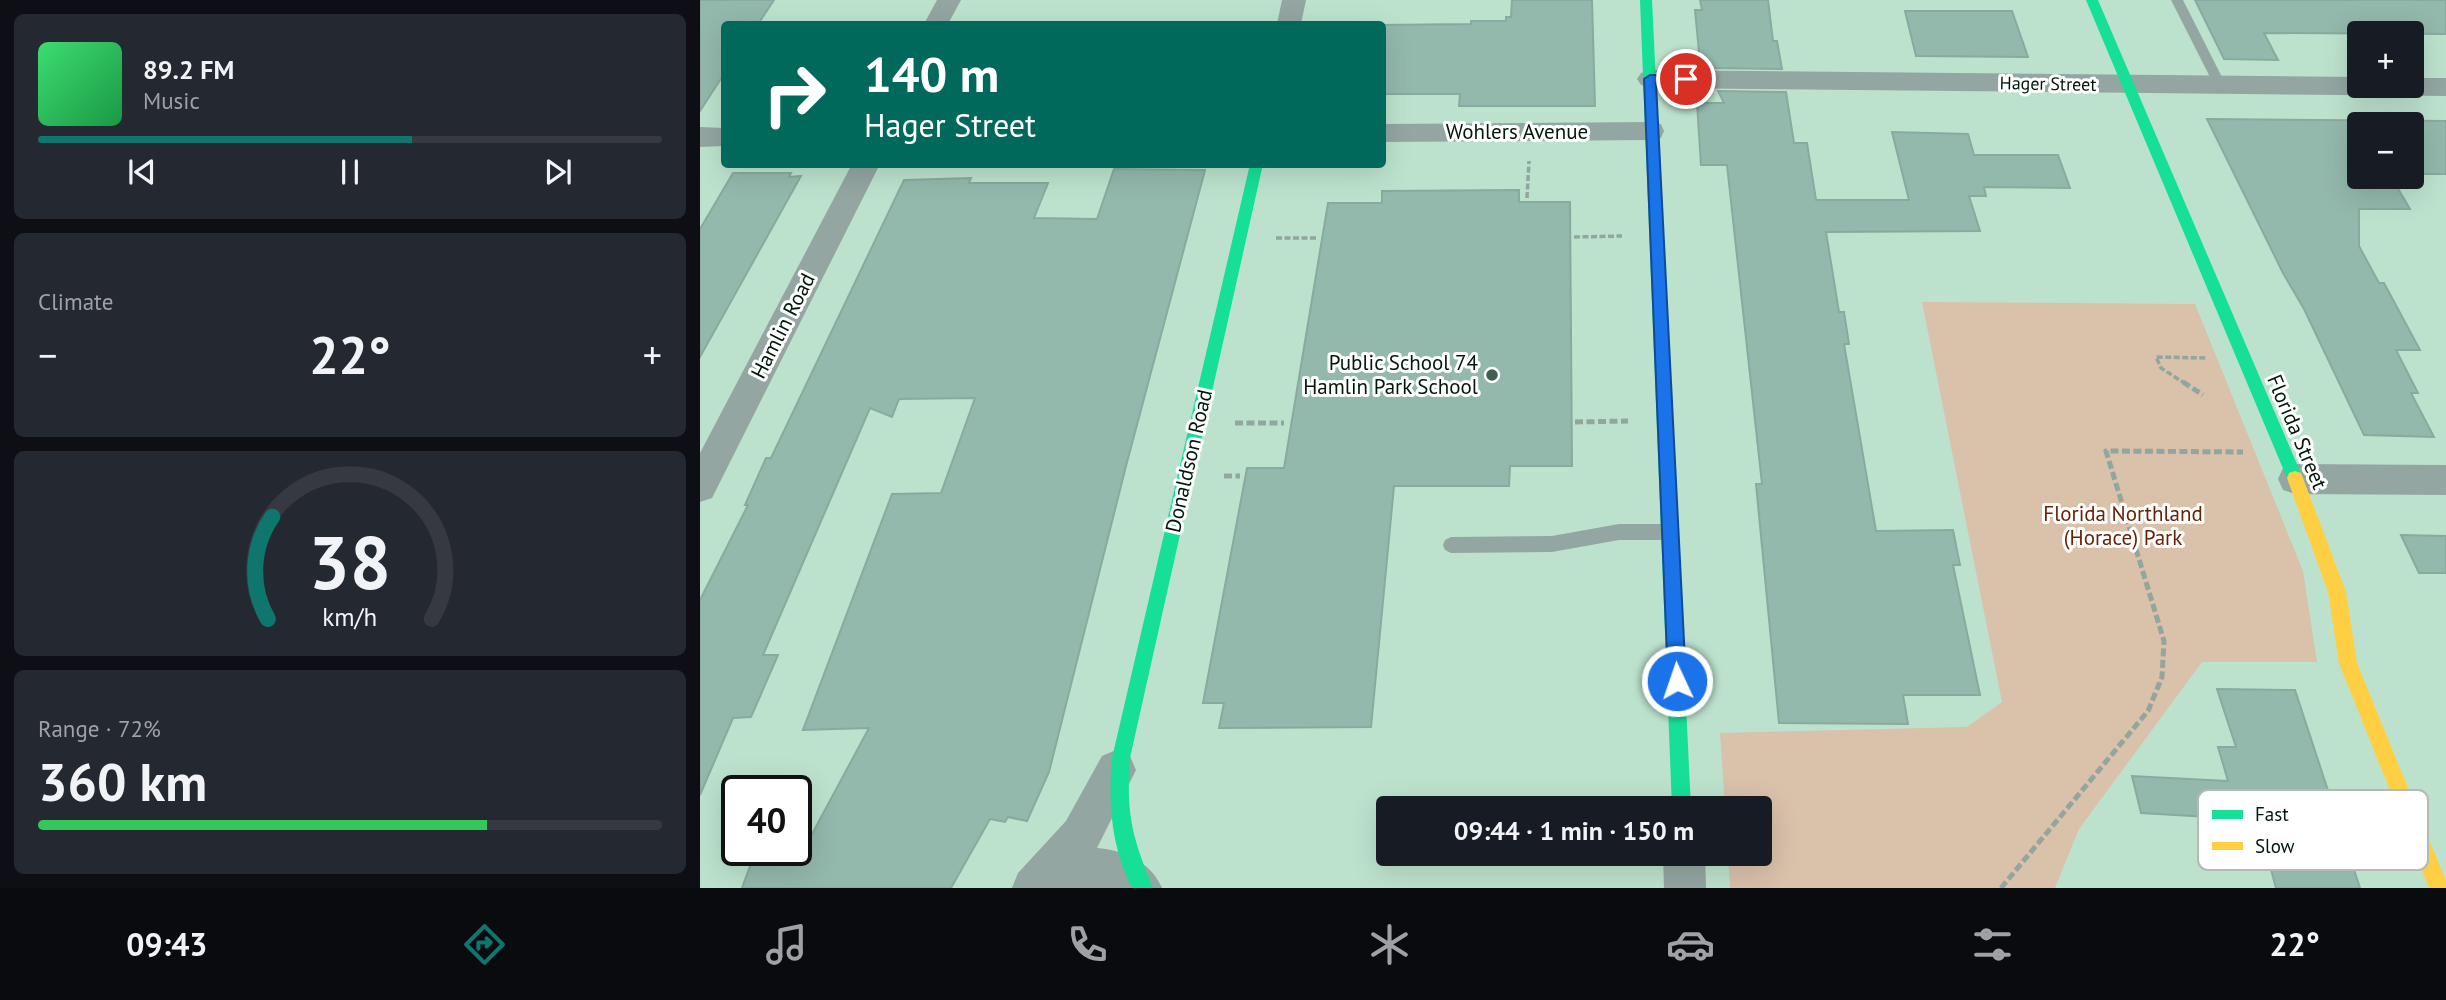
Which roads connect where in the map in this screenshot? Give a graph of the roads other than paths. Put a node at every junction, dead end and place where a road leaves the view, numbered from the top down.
1 (949, 0) edge
2 (1294, 0) edge
3 (1646, 0) edge
4 (2092, 0) edge
5 (2177, 0) edge
6 (938, 21) edge
7 (1290, 21) edge
8 (1650, 79) junction
9 (2129, 85) junction
10 (2220, 85) junction
11 (2446, 87) edge
12 (1651, 131) junction
13 (1386, 133) edge
14 (700, 137) edge
15 (721, 137) edge
16 (864, 168) edge
17 (1256, 168) edge
18 (2295, 479) junction
19 (2446, 480) edge
20 (700, 487) edge
21 (1670, 532) junction
22 (1451, 545) dead end
23 (1121, 758) junction
24 (2399, 790) edge
25 (1681, 796) edge
26 (2428, 861) edge
27 (1684, 866) edge
28 (1034, 888) edge
29 (1142, 888) edge
30 (1685, 888) edge
31 (2439, 888) edge

1 - 6 street
2 - 7 street
3 - 8 street
4 - 9 street, Florida Street
5 - 10 lane
8 - 9 street, Hager Street
8 - 12 street
9 - 10 street, Hager Street
9 - 18 street, Florida Street
10 - 11 street, Hager Street
12 - 13 street, Wohlers Avenue
12 - 21 street
14 - 15 street
16 - 20 street, Hamlin Road
17 - 23 street, Donaldson Road
18 - 19 street
18 - 24 street, Florida Street
21 - 22 lane
21 - 25 street
23 - 28 street, Donaldson Road
23 - 29 street, Donaldson Road
26 - 31 street, Florida Street
27 - 30 street
28 - 29 street

